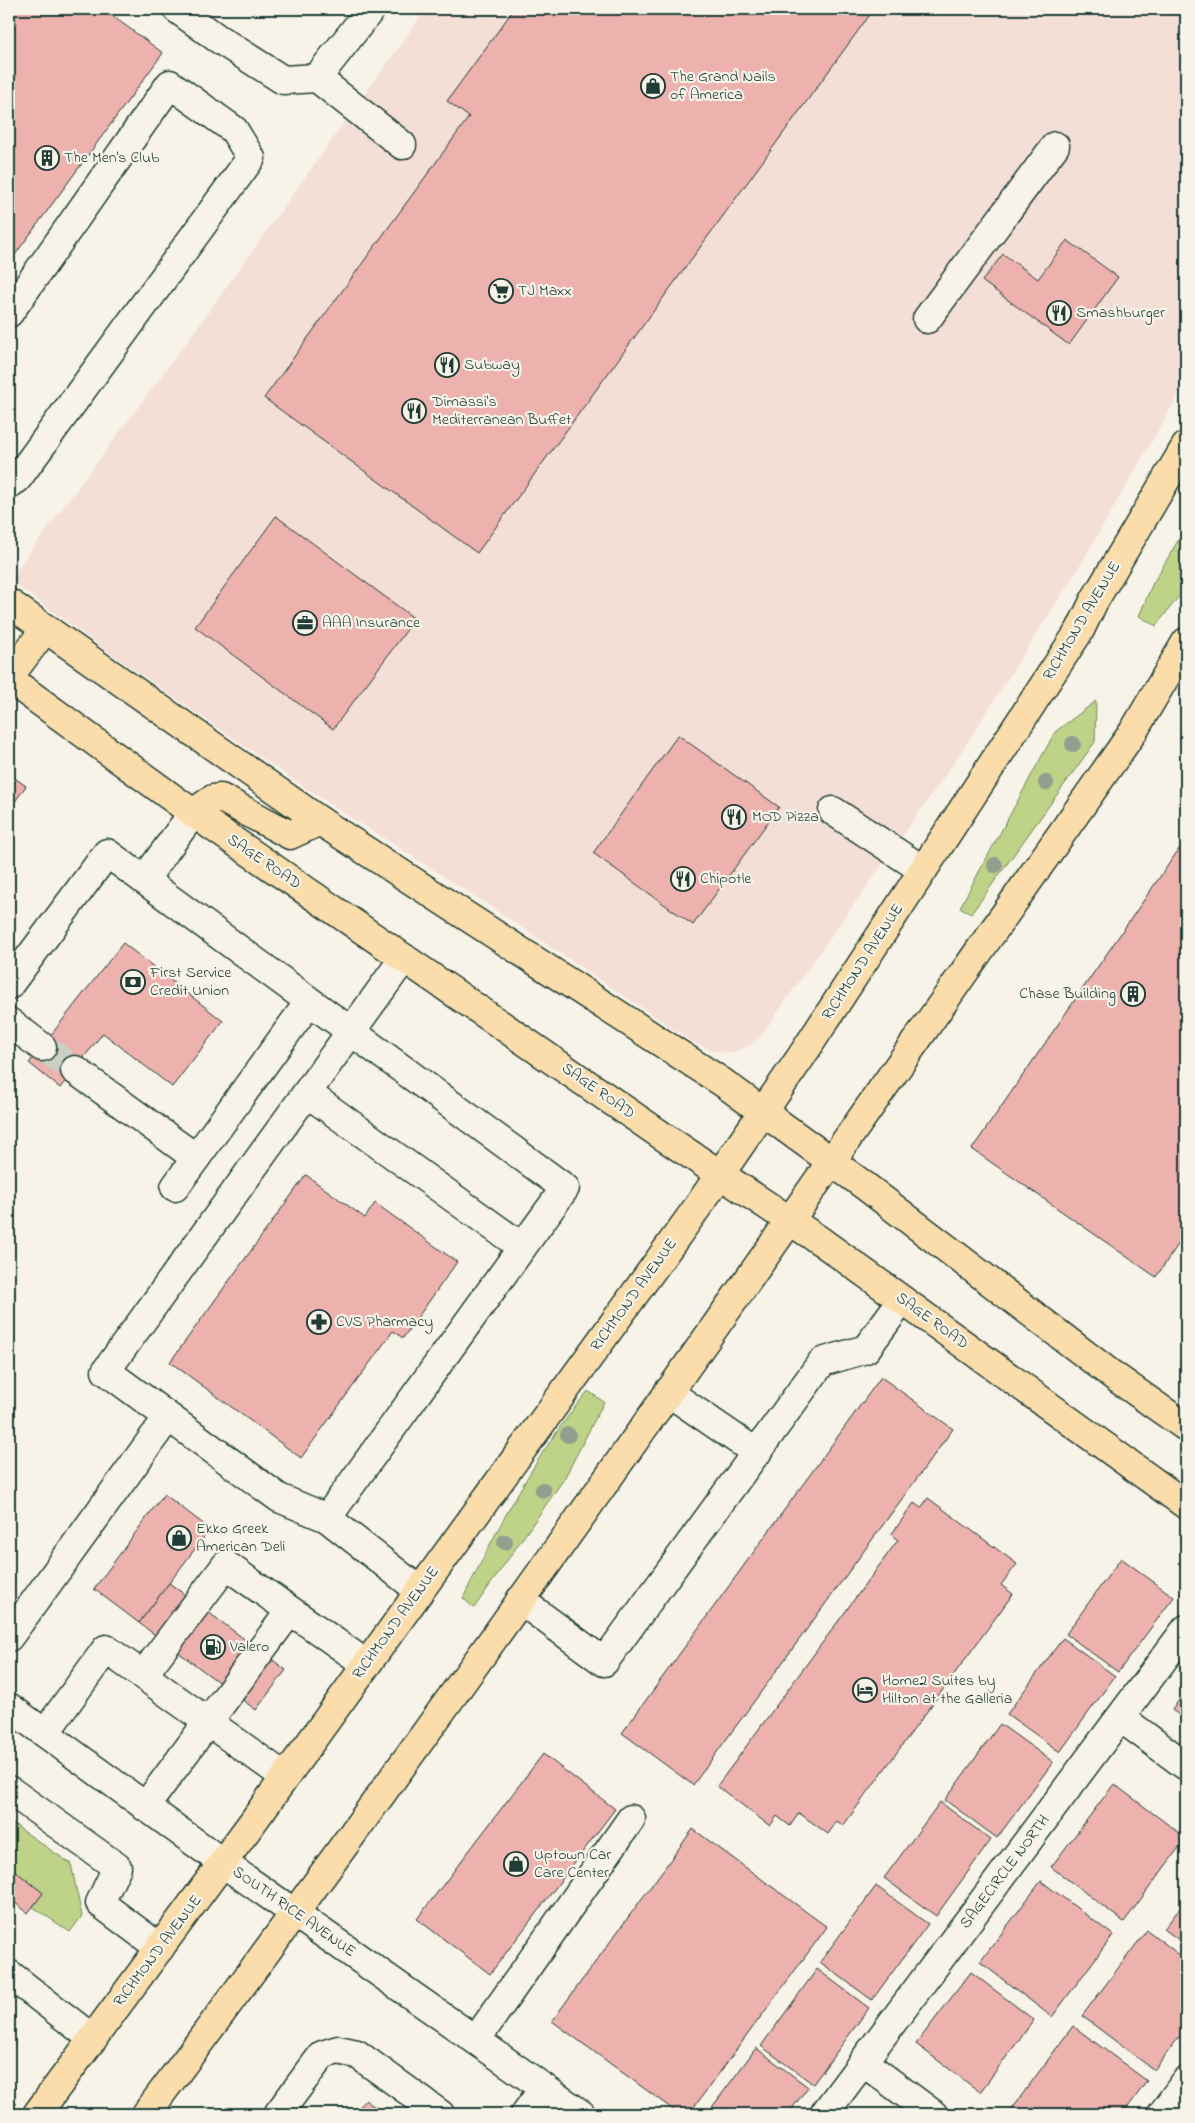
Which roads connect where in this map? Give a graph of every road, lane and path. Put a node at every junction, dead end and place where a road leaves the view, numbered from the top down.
1 (177, 9) edge
2 (371, 9) edge
3 (317, 78) junction
4 (402, 145) dead end
5 (1055, 146) dead end
6 (9, 313) edge
7 (927, 319) dead end
8 (1186, 446) edge
9 (9, 484) edge
10 (9, 603) edge
11 (45, 629) junction
12 (1186, 642) edge
13 (9, 678) edge
14 (833, 811) dead end
15 (193, 812) junction
16 (320, 821) junction
17 (923, 870) junction
18 (144, 880) junction
19 (404, 958) junction
20 (9, 985) edge
21 (310, 1002) junction
22 (9, 1022) edge
23 (351, 1033) junction
24 (42, 1047) tunnel mouth
25 (75, 1070) tunnel mouth
26 (307, 1093) junction
27 (763, 1112) junction
28 (196, 1158) junction
29 (831, 1162) junction
30 (720, 1174) junction
31 (175, 1187) dead end
32 (790, 1220) junction
33 (522, 1247) junction
34 (902, 1300) junction
35 (668, 1392) junction
36 (168, 1417) junction
37 (1186, 1427) edge
38 (757, 1453) junction
39 (1186, 1505) edge
40 (327, 1518) junction
41 (420, 1590) junction
42 (520, 1600) junction
43 (290, 1610) junction
44 (1186, 1629) edge
45 (9, 1637) edge
46 (366, 1664) junction
47 (143, 1675) junction
48 (9, 1708) edge
49 (1121, 1718) junction
50 (208, 1722) junction
51 (44, 1733) junction
52 (1186, 1766) edge
53 (285, 1777) junction
54 (9, 1790) edge
55 (146, 1807) junction
56 (631, 1819) dead end
57 (223, 1863) junction
58 (296, 1913) junction
59 (160, 1948) junction
60 (9, 1974) edge
61 (93, 2038) junction
62 (476, 2040) junction
63 (863, 2062) junction
64 (1186, 2081) edge
65 (544, 2088) junction
66 (37, 2114) edge
67 (146, 2114) edge
68 (278, 2114) edge
69 (440, 2114) edge
70 (524, 2114) edge
71 (581, 2114) edge
72 (824, 2114) edge
73 (933, 2114) edge
74 (1162, 2114) edge

1 - 3 street
2 - 3 street
3 - 4 street
5 - 7 street
6 - 9 street
8 - 17 main road, RICHMOND AVENUE
10 - 11 main road
11 - 13 main road
11 - 16 main road
12 - 29 main road
13 - 15 main road, SAGE ROAD
14 - 17 street
15 - 16 main road
15 - 18 street
15 - 19 main road, SAGE ROAD
16 - 27 main road
17 - 27 main road, RICHMOND AVENUE
18 - 20 street
18 - 21 street
19 - 23 street
19 - 30 main road, SAGE ROAD
21 - 23 street
21 - 28 street
22 - 24 street
23 - 26 street
23 - 33 street
25 - 28 street
26 - 33 street
26 - 36 street
27 - 29 main road
27 - 30 main road, RICHMOND AVENUE
28 - 31 street
29 - 32 main road
29 - 37 main road
30 - 32 main road, SAGE ROAD
30 - 41 main road, RICHMOND AVENUE
32 - 34 main road, SAGE ROAD
32 - 35 main road
33 - 40 street
34 - 38 street
34 - 39 main road, SAGE ROAD
35 - 38 street
35 - 42 main road
36 - 40 street
36 - 45 street
38 - 42 street
40 - 41 street
41 - 46 main road, RICHMOND AVENUE
42 - 58 main road
43 - 46 street
43 - 47 street
43 - 50 street
44 - 49 street, SAGECIRCLE NORTH
46 - 53 main road, RICHMOND AVENUE
47 - 50 street
47 - 51 street
48 - 51 street, SOUTH RICE AVENUE
49 - 52 street
49 - 63 street, SAGECIRCLE NORTH
50 - 53 street
50 - 55 street
51 - 55 street, SOUTH RICE AVENUE
53 - 57 main road, RICHMOND AVENUE
54 - 59 street
55 - 57 street, SOUTH RICE AVENUE
56 - 62 street
57 - 58 street, SOUTH RICE AVENUE
57 - 59 main road, RICHMOND AVENUE
58 - 62 street, SOUTH RICE AVENUE
58 - 67 main road
59 - 61 main road, RICHMOND AVENUE
60 - 61 street
61 - 66 main road, RICHMOND AVENUE
62 - 65 street, SOUTH RICE AVENUE
63 - 72 street, SAGECIRCLE NORTH
63 - 73 street
64 - 74 street
65 - 70 street
65 - 71 street, SOUTH RICE AVENUE
68 - 69 street

